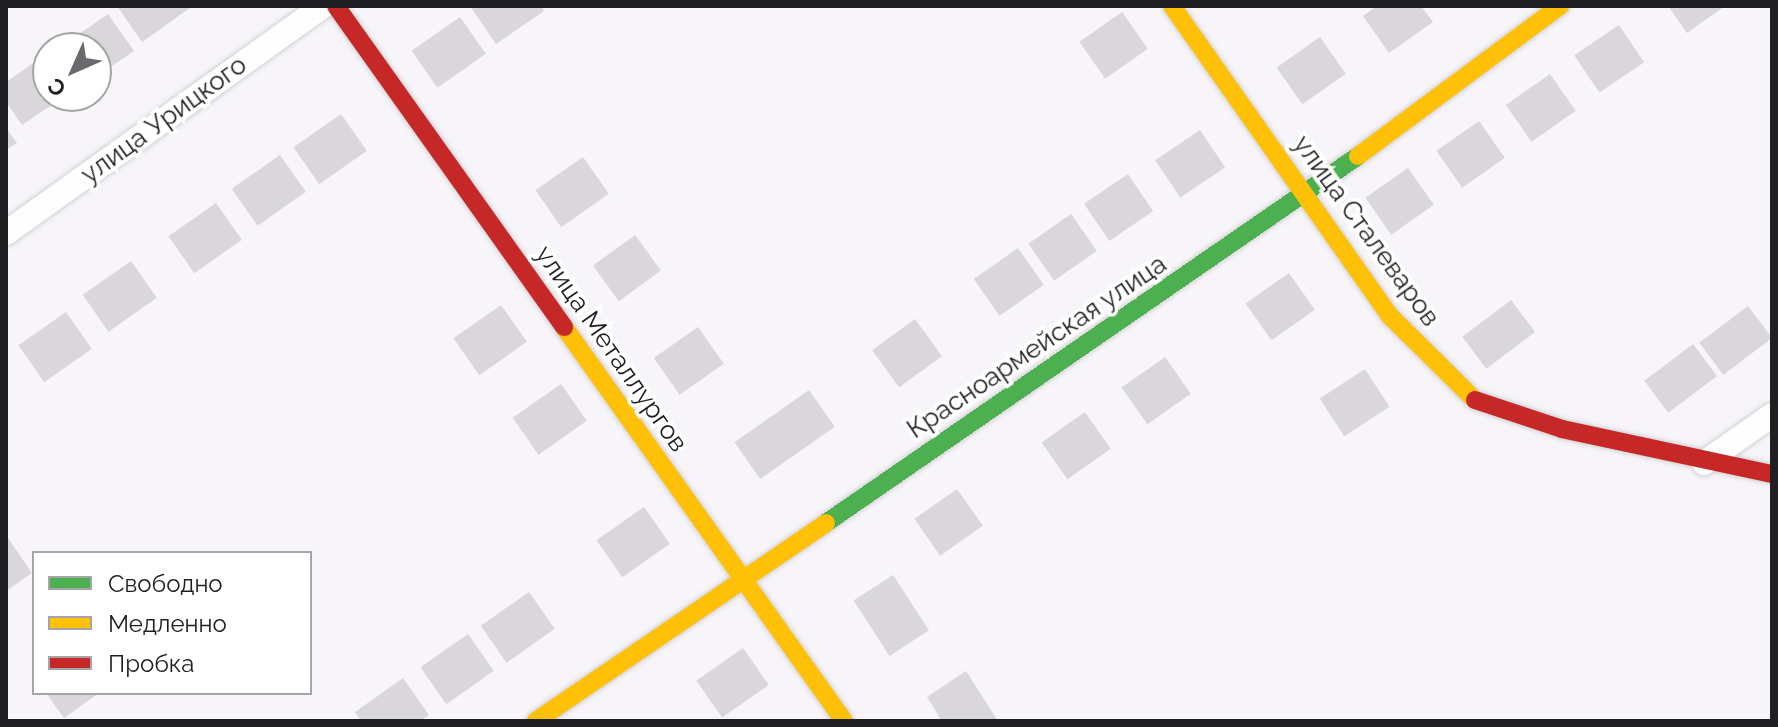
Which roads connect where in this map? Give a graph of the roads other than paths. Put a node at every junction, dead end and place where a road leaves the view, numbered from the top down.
1 (323, 6) edge
2 (336, 6) edge
3 (1172, 6) edge
4 (1560, 6) edge
5 (1307, 194) junction
6 (6, 233) edge
7 (1772, 415) edge
8 (1704, 463) junction
9 (1772, 474) edge
10 (742, 579) junction
11 (536, 721) edge
12 (844, 721) edge

1 - 6 street, улица Урицкого
2 - 10 street, улица Металлургов
3 - 5 street, улица Сталеваров
4 - 5 street, Красноармейская улица
5 - 8 street, улица Сталеваров
5 - 10 street, Красноармейская улица
7 - 8 street
8 - 9 street, улица Сталеваров
10 - 11 street, Красноармейская улица
10 - 12 street, улица Металлургов

